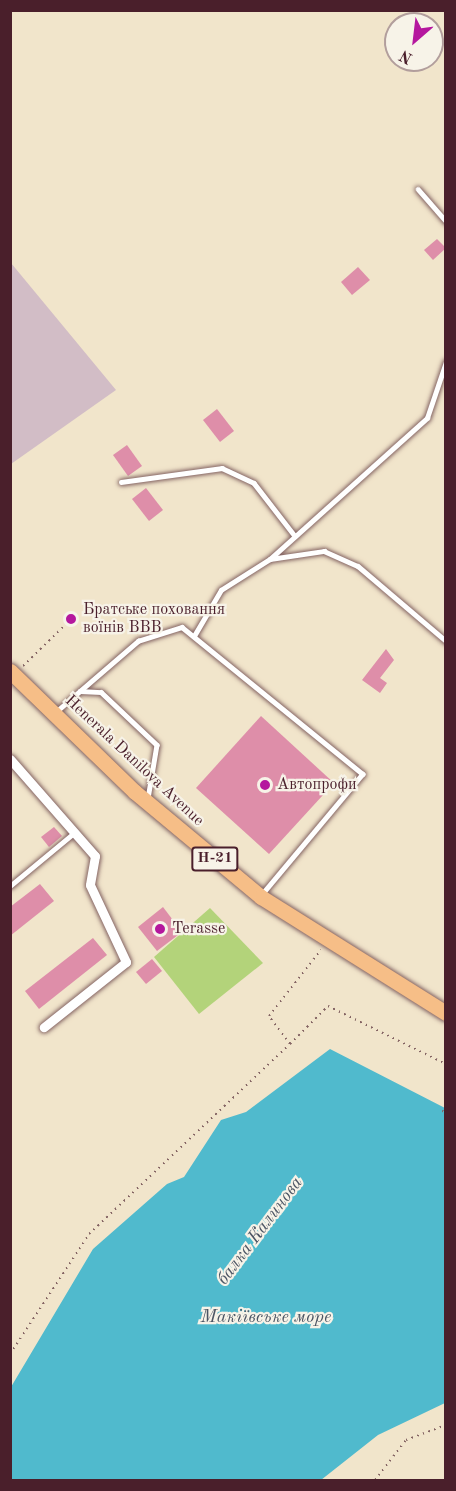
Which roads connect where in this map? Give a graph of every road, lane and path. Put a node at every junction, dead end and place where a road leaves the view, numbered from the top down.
1 (418, 189) dead end
2 (446, 221) edge
3 (446, 362) edge
4 (121, 482) dead end
5 (295, 536) junction
6 (270, 560) junction
7 (66, 624) dead end
8 (194, 636) junction
9 (446, 641) edge
10 (14, 677) edge
11 (80, 691) junction
12 (54, 713) junction
13 (10, 759) edge
14 (147, 802) junction
15 (75, 832) junction
16 (10, 886) edge
17 (261, 897) junction
18 (327, 942) junction
19 (446, 1014) edge
20 (44, 1027) dead end
21 (290, 1044) junction
22 (446, 1064) edge
23 (10, 1354) edge
24 (446, 1425) edge
25 (375, 1480) edge

1 - 2 lane
3 - 5 lane
4 - 5 lane
5 - 6 lane
6 - 8 lane
6 - 9 lane
7 - 10 path
8 - 11 lane
8 - 17 lane
10 - 12 main road, Henerala Danilova Avenue / Н-21
11 - 12 lane
11 - 14 lane
12 - 14 main road, Henerala Danilova Avenue / Н-21
13 - 15 street
14 - 17 main road, Henerala Danilova Avenue / Н-21
15 - 16 lane
15 - 20 street
17 - 18 main road, Henerala Danilova Avenue / Н-21
18 - 19 main road, Henerala Danilova Avenue / Н-21
18 - 21 path
21 - 22 path
21 - 23 path
24 - 25 path

